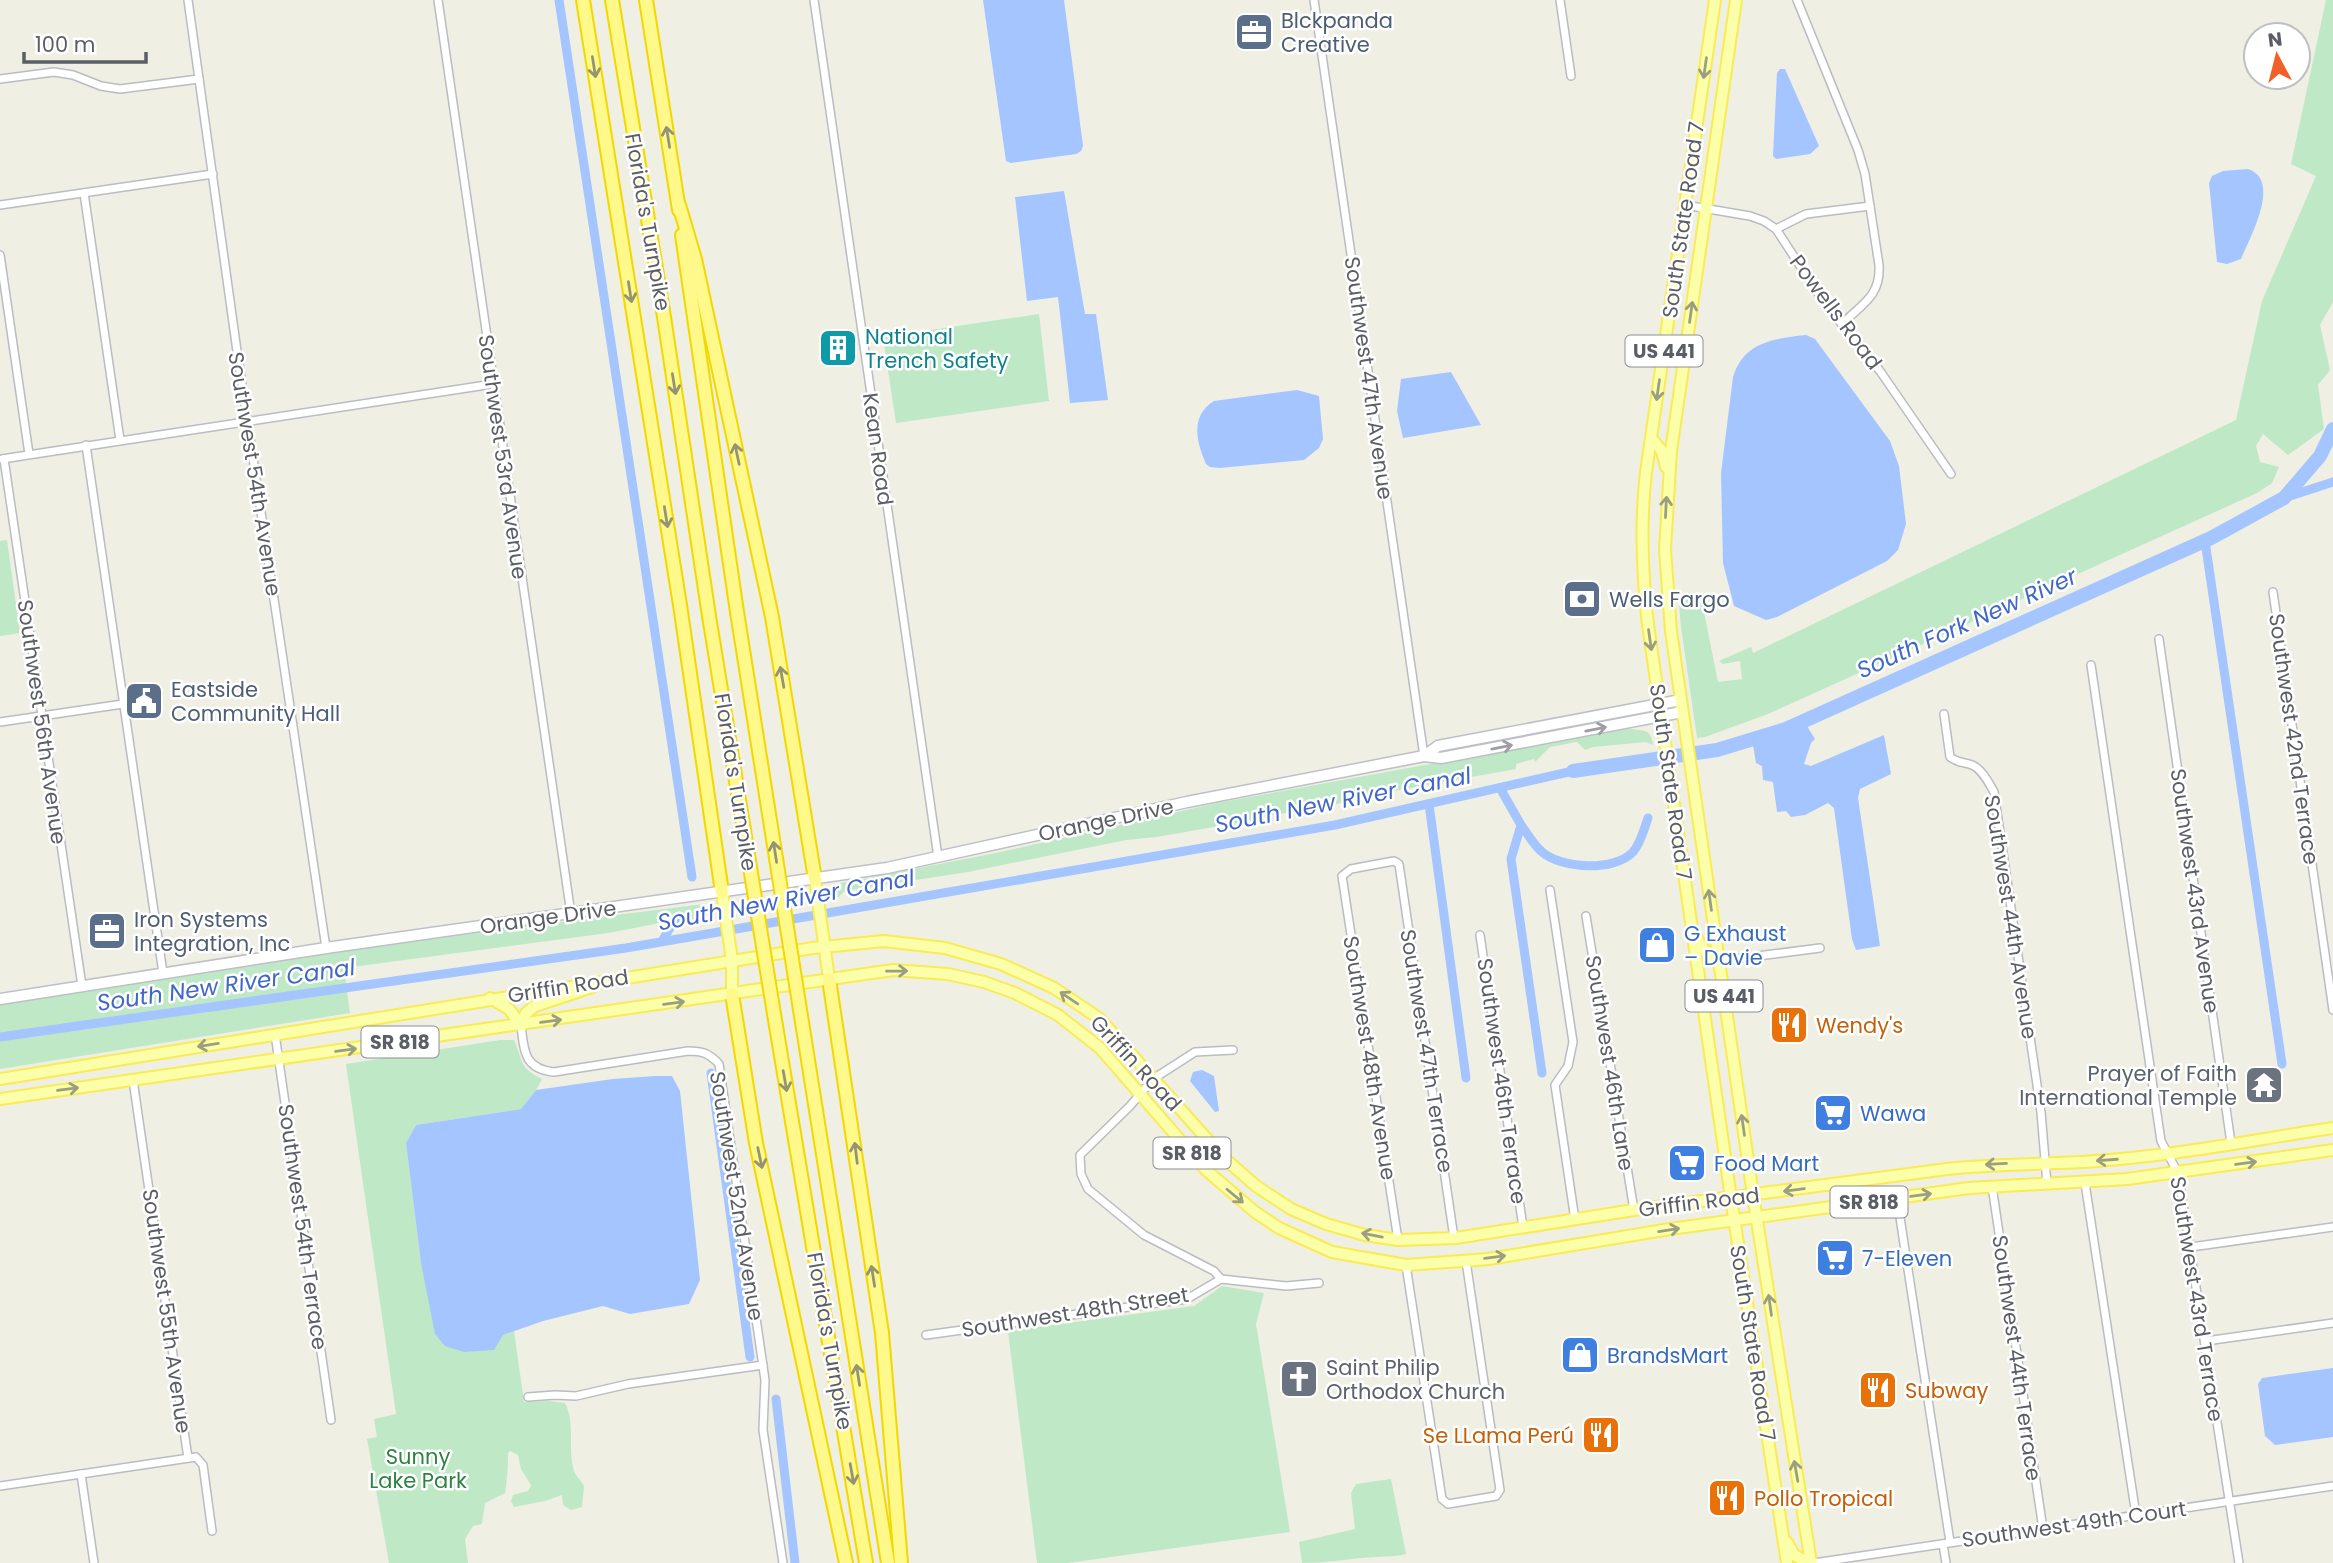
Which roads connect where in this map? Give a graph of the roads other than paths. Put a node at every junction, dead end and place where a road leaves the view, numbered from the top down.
1 (188, 0) edge
2 (438, 0) edge
3 (583, 0) edge
4 (612, 0) edge
5 (646, 0) edge
6 (814, 0) edge
7 (1314, 0) edge
8 (1560, 0) edge
9 (1715, 0) edge
10 (1736, 0) edge
11 (1797, 0) edge
12 (1571, 76) dead end
13 (0, 79) edge
14 (199, 79) junction
15 (212, 174) junction
16 (84, 193) junction
17 (0, 205) edge
18 (678, 205) junction
19 (1685, 205) junction
20 (1870, 206) junction
21 (1705, 209) junction
22 (1776, 229) junction
23 (0, 255) edge
24 (1842, 324) junction
25 (492, 384) junction
26 (248, 421) junction
27 (1651, 438) junction
28 (120, 440) junction
29 (86, 445) junction
30 (29, 454) junction
31 (2, 459) edge
32 (1951, 474) dead end
33 (1668, 477) junction
34 (2273, 592) dead end
35 (2159, 639) dead end
36 (2091, 664) dead end
37 (123, 704) junction
38 (1659, 704) junction
39 (1682, 706) junction
40 (1944, 714) dead end
41 (41, 716) junction
42 (1661, 716) junction
43 (0, 722) edge
44 (1548, 725) junction
45 (1532, 742) junction
46 (1423, 757) junction
47 (938, 857) junction
48 (1342, 876) joint
49 (815, 879) junction
50 (1550, 890) dead end
51 (722, 892) junction
52 (571, 914) junction
53 (1586, 916) dead end
54 (1692, 929) junction
55 (1480, 935) dead end
56 (826, 946) junction
57 (326, 948) junction
58 (1820, 948) dead end
59 (732, 960) junction
60 (1719, 961) junction
61 (163, 973) junction
62 (612, 979) junction
63 (830, 979) junction
64 (82, 986) junction
65 (733, 994) junction
66 (0, 999) edge
67 (490, 999) junction
68 (2333, 1010) edge
69 (521, 1025) junction
70 (275, 1034) junction
71 (1233, 1050) dead end
72 (279, 1059) junction
73 (4, 1079) edge
74 (1153, 1079) junction
75 (132, 1080) junction
76 (1139, 1095) junction
77 (0, 1099) edge
78 (2333, 1128) edge
79 (2231, 1143) junction
80 (2333, 1150) edge
81 (2169, 1154) junction
82 (2045, 1163) junction
83 (2178, 1173) junction
84 (2085, 1183) junction
85 (2048, 1184) junction
86 (1992, 1186) junction
87 (1753, 1195) junction
88 (1731, 1198) junction
89 (1897, 1198) junction
90 (1634, 1210) junction
91 (1757, 1217) junction
92 (1575, 1220) junction
93 (1734, 1220) junction
94 (1523, 1227) junction
95 (2333, 1227) edge
96 (1454, 1238) junction
97 (1398, 1240) junction
98 (2191, 1247) junction
99 (1466, 1261) junction
100 (1406, 1265) junction
101 (1222, 1279) junction
102 (1319, 1283) dead end
103 (2333, 1323) edge
104 (926, 1335) dead end
105 (2206, 1341) junction
106 (763, 1365) junction
107 (528, 1397) dead end
108 (331, 1420) dead end
109 (188, 1458) junction
110 (81, 1474) junction
111 (0, 1486) edge
112 (2333, 1486) edge
113 (2230, 1502) junction
114 (2136, 1515) junction
115 (2043, 1529) junction
116 (212, 1531) dead end
117 (1783, 1537) junction
118 (1947, 1543) junction
119 (94, 1563) edge
120 (783, 1563) edge
121 (846, 1563) edge
122 (866, 1563) edge
123 (888, 1563) edge
124 (901, 1563) edge
125 (1787, 1563) edge
126 (1811, 1563) edge
127 (1946, 1563) edge
128 (2239, 1563) edge

1 - 14 street, Southwest 54th Avenue
2 - 25 street, Southwest 53rd Avenue
3 -> 51 highway
4 -> 122 highway, Florida's Turnpike, bridge
18 -> 5 highway, Florida's Turnpike
6 - 47 street, Kean Road
7 - 46 street, Southwest 47th Avenue
8 - 12 street
9 -> 19 main road, South State Road 7 / US 441
10 - 21 main road, South State Road 7 / US 441
11 - 20 street
13 - 14 street
14 - 15 street, Southwest 54th Avenue
15 - 16 street
15 - 26 street, Southwest 54th Avenue
16 - 17 street
16 - 28 street
49 -> 18 highway
123 -> 18 highway, Florida's Turnpike, bridge
19 - 21 street
19 -> 27 main road, South State Road 7 / US 441
20 - 22 street
20 - 24 street
21 - 22 street
33 -> 21 main road, South State Road 7 / US 441
22 - 24 street, Powells Road
23 - 30 street
24 - 32 street, Powells Road
25 - 26 street
25 - 52 street, Southwest 53rd Avenue
26 - 28 street
26 - 57 street, Southwest 54th Avenue
27 - 33 main road
27 -> 38 main road, South State Road 7 / US 441
28 - 29 street
29 - 30 street
29 - 37 street
30 - 31 street
31 - 41 street, Southwest 56th Avenue
39 -> 33 main road, South State Road 7 / US 441
34 - 68 street, Southwest 42nd Terrace
35 - 79 street, Southwest 43rd Avenue
36 - 81 street, Southwest 43rd Terrace
37 - 41 street
37 - 61 street
38 - 39 street, Orange Drive
38 - 42 main road, South State Road 7 / US 441
38 - 44 street, Orange Drive
39 - 42 street, Orange Drive
60 -> 39 main road, South State Road 7 / US 441
40 - 82 street, Southwest 44th Avenue
41 - 43 street
41 - 64 street, Southwest 56th Avenue
45 -> 42 street, Orange Drive
42 - 54 main road, South State Road 7 / US 441
44 - 45 street
44 - 46 street, Orange Drive
46 -> 45 street, Orange Drive
46 - 47 street, Orange Drive
47 - 49 street, Orange Drive
48 - 96 street, Southwest 47th Terrace
48 - 97 street, Southwest 48th Avenue
49 - 51 street, Orange Drive
49 - 56 main road
50 - 92 street
51 - 52 street, Orange Drive
51 - 59 main road
52 - 57 street, Orange Drive
53 - 90 street, Southwest 46th Lane
54 - 60 main road
54 - 88 main road, South State Road 7 / US 441
55 - 94 street, Southwest 46th Terrace
56 - 59 main road, Griffin Road / SR 818
56 - 63 main road
74 -> 56 main road, Griffin Road / SR 818
57 - 61 street, Orange Drive
58 - 60 street
59 - 62 main road, Griffin Road / SR 818
59 - 65 main road
87 -> 60 main road, South State Road 7 / US 441
61 - 64 street, Orange Drive
62 - 67 main road, Griffin Road / SR 818
62 - 69 main road
63 - 65 main road, Griffin Road / SR 818
63 -> 76 main road, Griffin Road / SR 818
124 -> 63 highway
64 - 66 street, Orange Drive
69 -> 65 main road, Griffin Road / SR 818
65 -> 121 highway
67 - 69 main road
67 - 70 main road, Griffin Road / SR 818
72 -> 69 main road, Griffin Road / SR 818
69 - 106 street, Southwest 52nd Avenue
70 - 72 street, Southwest 54th Terrace
70 -> 73 main road, Griffin Road / SR 818
71 - 74 street, Southwest 48th Street
72 - 75 main road, Griffin Road / SR 818
72 - 108 street, Southwest 54th Terrace
74 - 76 street, Southwest 48th Street
97 -> 74 main road, Griffin Road / SR 818
77 -> 75 main road, Griffin Road / SR 818
75 - 109 street, Southwest 55th Avenue
76 -> 100 main road, Griffin Road / SR 818
76 - 101 street, Southwest 48th Street
78 - 79 main road, Griffin Road / SR 818
79 - 81 main road, Griffin Road / SR 818
83 -> 80 main road, Griffin Road / SR 818
81 -> 82 main road, Griffin Road / SR 818
81 - 83 street, Southwest 43rd Terrace
82 - 85 street, Southwest 44th Avenue
82 -> 87 main road, Griffin Road / SR 818
83 - 84 main road, Griffin Road / SR 818
83 - 98 street, Southwest 43rd Terrace
84 - 85 main road, Griffin Road / SR 818
84 - 114 street
85 - 86 main road, Griffin Road / SR 818
89 -> 86 main road, Griffin Road / SR 818
86 - 115 street, Southwest 44th Terrace
87 - 88 main road, Griffin Road / SR 818
87 - 91 main road, South State Road 7 / US 441
88 - 90 main road, Griffin Road / SR 818
88 - 93 main road, South State Road 7 / US 441
89 - 91 main road, Griffin Road / SR 818
89 - 118 street
90 - 92 main road, Griffin Road / SR 818
91 - 93 main road, Griffin Road / SR 818
126 -> 91 main road, South State Road 7 / US 441
92 - 94 main road, Griffin Road / SR 818
99 -> 93 main road, Griffin Road / SR 818
93 - 117 main road, South State Road 7 / US 441
94 - 96 main road, Griffin Road / SR 818
95 - 98 street
96 - 97 main road, Griffin Road / SR 818
98 - 105 street, Southwest 43rd Terrace
99 - 100 main road, Griffin Road / SR 818
99 - 100 street
101 - 102 street, Southwest 48th Street
101 - 104 street, Southwest 48th Street
103 - 105 street
105 - 113 street, Southwest 43rd Terrace
106 - 107 street
106 - 120 street, Southwest 52nd Avenue
109 - 110 street
109 - 116 street, Southwest 55th Avenue
110 - 111 street
110 - 119 street
112 - 113 street, Southwest 49th Court
113 - 114 street, Southwest 49th Court
113 - 128 street, Southwest 43rd Terrace
114 - 115 street, Southwest 49th Court
115 - 118 street, Southwest 49th Court
117 - 125 main road, South State Road 7 / US 441
117 - 126 main road
118 - 126 street, Southwest 49th Court
118 - 127 street

